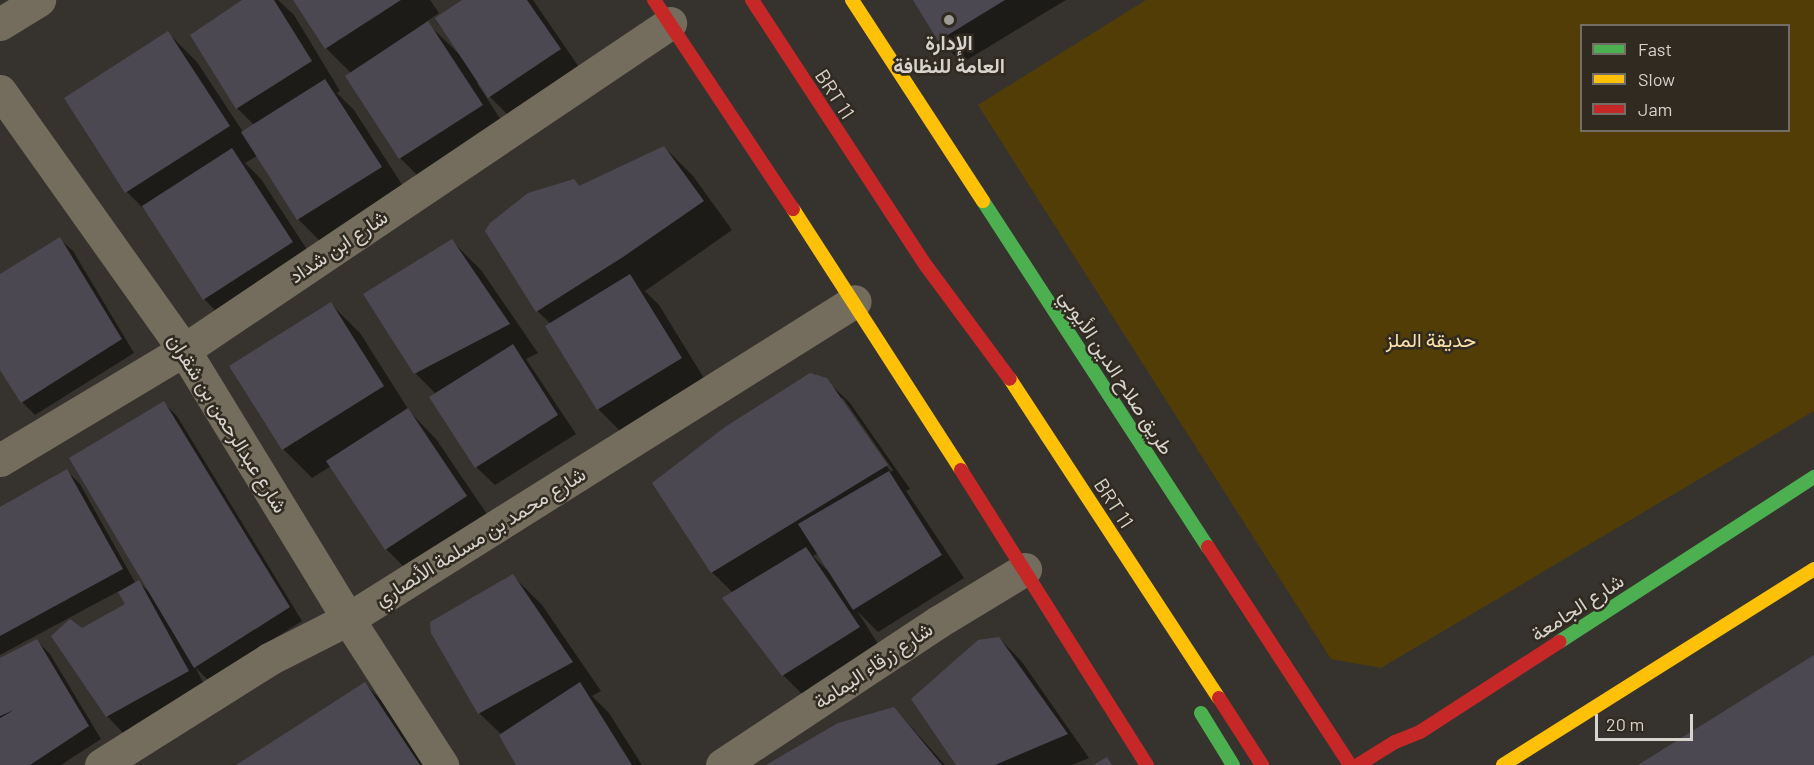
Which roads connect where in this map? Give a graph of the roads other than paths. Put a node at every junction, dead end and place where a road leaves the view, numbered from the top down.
1 (39, 0) edge
2 (752, 0) edge
3 (852, 0) edge
4 (662, 11) edge
5 (0, 24) edge
6 (0, 91) edge
7 (927, 267) junction
8 (855, 301) junction
9 (184, 350) junction
10 (980, 362) dead end
11 (0, 460) edge
12 (1814, 477) edge
13 (1025, 569) junction
14 (1814, 569) edge
15 (348, 619) junction
16 (1192, 699) dead end
17 (101, 765) edge
18 (442, 765) edge
19 (722, 765) edge
20 (1147, 765) edge
21 (1233, 765) edge
22 (1262, 765) edge
23 (1350, 765) edge
24 (1358, 765) edge
25 (1503, 765) edge

1 - 5 street
2 - 7 main road, BRT 11
3 - 23 main road, طريق صلاح الدين الأيوبي
4 - 8 main road
4 - 9 street, شارع ابن شداد
6 - 9 street, شارع عبدالرحمن بن شقران
7 - 10 main road, BRT 11
7 - 22 main road, BRT 11
8 - 13 main road
8 - 15 street, شارع محمد بن مسلمة الأنصاري
9 - 11 street, شارع ابن شداد
9 - 15 street, شارع عبدالرحمن بن شقران
12 - 24 main road, شارع الجامعة
13 - 19 street, شارع زرقاء اليمامة
13 - 20 main road
14 - 25 main road
15 - 17 street, شارع محمد بن مسلمة الأنصاري
15 - 18 street, شارع عبدالرحمن بن شقران
16 - 21 main road

